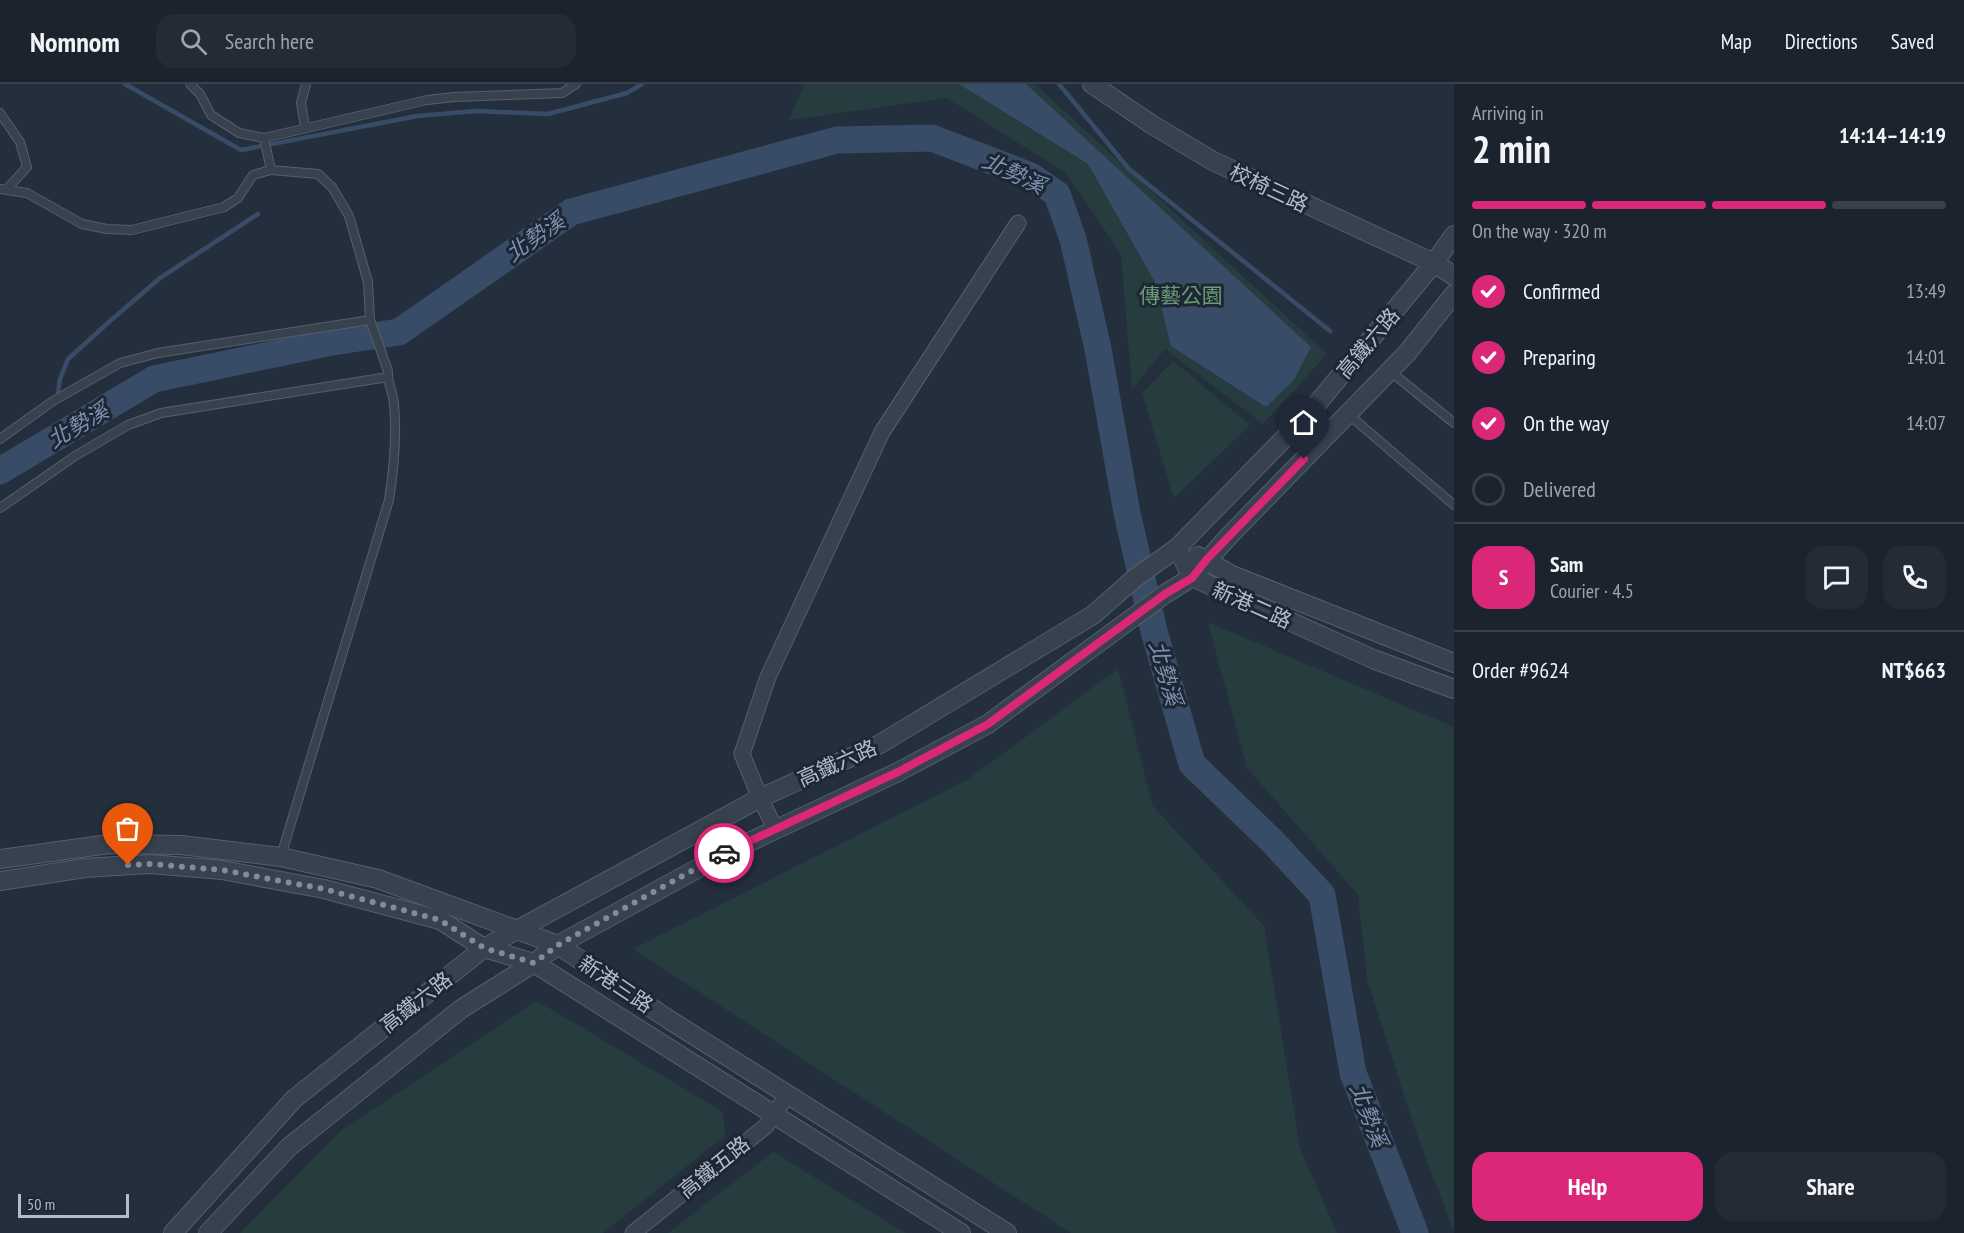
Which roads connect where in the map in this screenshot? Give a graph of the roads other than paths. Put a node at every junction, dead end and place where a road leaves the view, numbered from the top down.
1 (190, 84) edge
2 (306, 84) edge
3 (576, 84) edge
4 (1092, 84) edge
5 (0, 113) edge
6 (305, 128) junction
7 (265, 139) junction
8 (271, 170) junction
9 (4, 189) edge
10 (1018, 224) dead end
11 (1454, 235) edge
12 (1434, 263) junction
13 (1454, 276) edge
14 (1454, 294) edge
15 (370, 320) junction
16 (1390, 371) junction
17 (388, 374) junction
18 (1348, 414) junction
19 (1454, 423) edge
20 (0, 439) edge
21 (1454, 505) edge
22 (0, 508) edge
23 (1177, 548) junction
24 (1207, 559) junction
25 (1192, 578) junction
26 (1454, 663) edge
27 (1454, 689) edge
28 (759, 798) junction
29 (775, 828) junction
30 (281, 857) junction
31 (0, 859) edge
32 (0, 881) edge
33 (517, 931) junction
34 (558, 945) junction
35 (484, 948) junction
36 (534, 963) junction
37 (788, 1094) junction
38 (772, 1115) junction
39 (173, 1233) edge
40 (208, 1233) edge
41 (633, 1233) edge
42 (961, 1233) edge
43 (1007, 1233) edge

1 - 7 lane
2 - 6 lane
3 - 6 lane
4 - 12 street, 校椅三路
5 - 9 lane
6 - 7 lane
7 - 8 lane
8 - 9 lane
8 - 15 lane
10 - 28 street
11 - 12 street, 高鐵六路
12 - 13 street, 校椅三路
12 - 23 street, 高鐵六路
14 - 16 street, 高鐵六路
15 - 17 lane
15 - 20 lane
16 - 18 street, 高鐵六路
16 - 19 lane
17 - 22 lane
17 - 30 lane
18 - 21 lane
18 - 24 street, 高鐵六路
23 - 24 street, 新港二路
23 - 25 street, 新港二路
23 - 28 street, 高鐵六路
24 - 25 street, 高鐵六路
24 - 26 street, 新港二路
25 - 27 street, 新港二路
25 - 29 street, 高鐵六路
28 - 29 street
28 - 33 street, 高鐵六路
29 - 34 street, 高鐵六路
30 - 31 street, 新港三路
30 - 33 street, 新港三路
32 - 35 street, 新港三路
33 - 34 street, 新港三路
33 - 35 street, 高鐵六路
34 - 36 street, 高鐵六路
34 - 37 street, 新港三路
35 - 36 street, 新港三路
35 - 39 street, 高鐵六路
36 - 38 street, 新港三路
36 - 40 street, 高鐵六路
37 - 38 street, 高鐵五路
37 - 43 street, 新港三路
38 - 41 street, 高鐵五路
38 - 42 street, 新港三路

